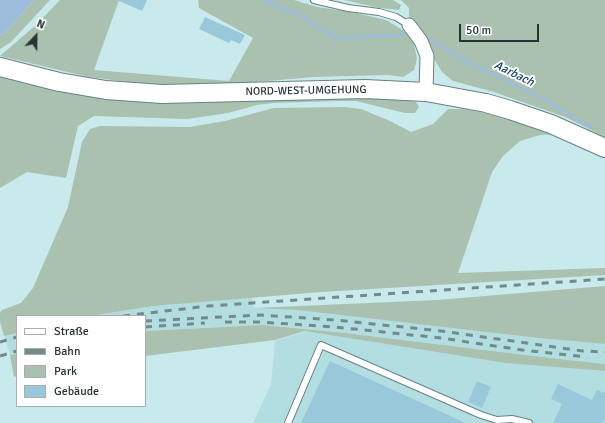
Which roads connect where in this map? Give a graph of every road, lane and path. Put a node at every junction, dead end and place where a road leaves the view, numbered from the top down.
1 (314, 0) edge
2 (409, 25) joint
3 (3, 67) edge
4 (426, 92) junction
5 (605, 148) edge
6 (288, 423) edge
7 (529, 423) edge

1 - 2 lane
2 - 4 street
3 - 4 main road, NORD-WEST-UMGEHUNG
4 - 5 main road, NORD-WEST-UMGEHUNG
6 - 7 lane

